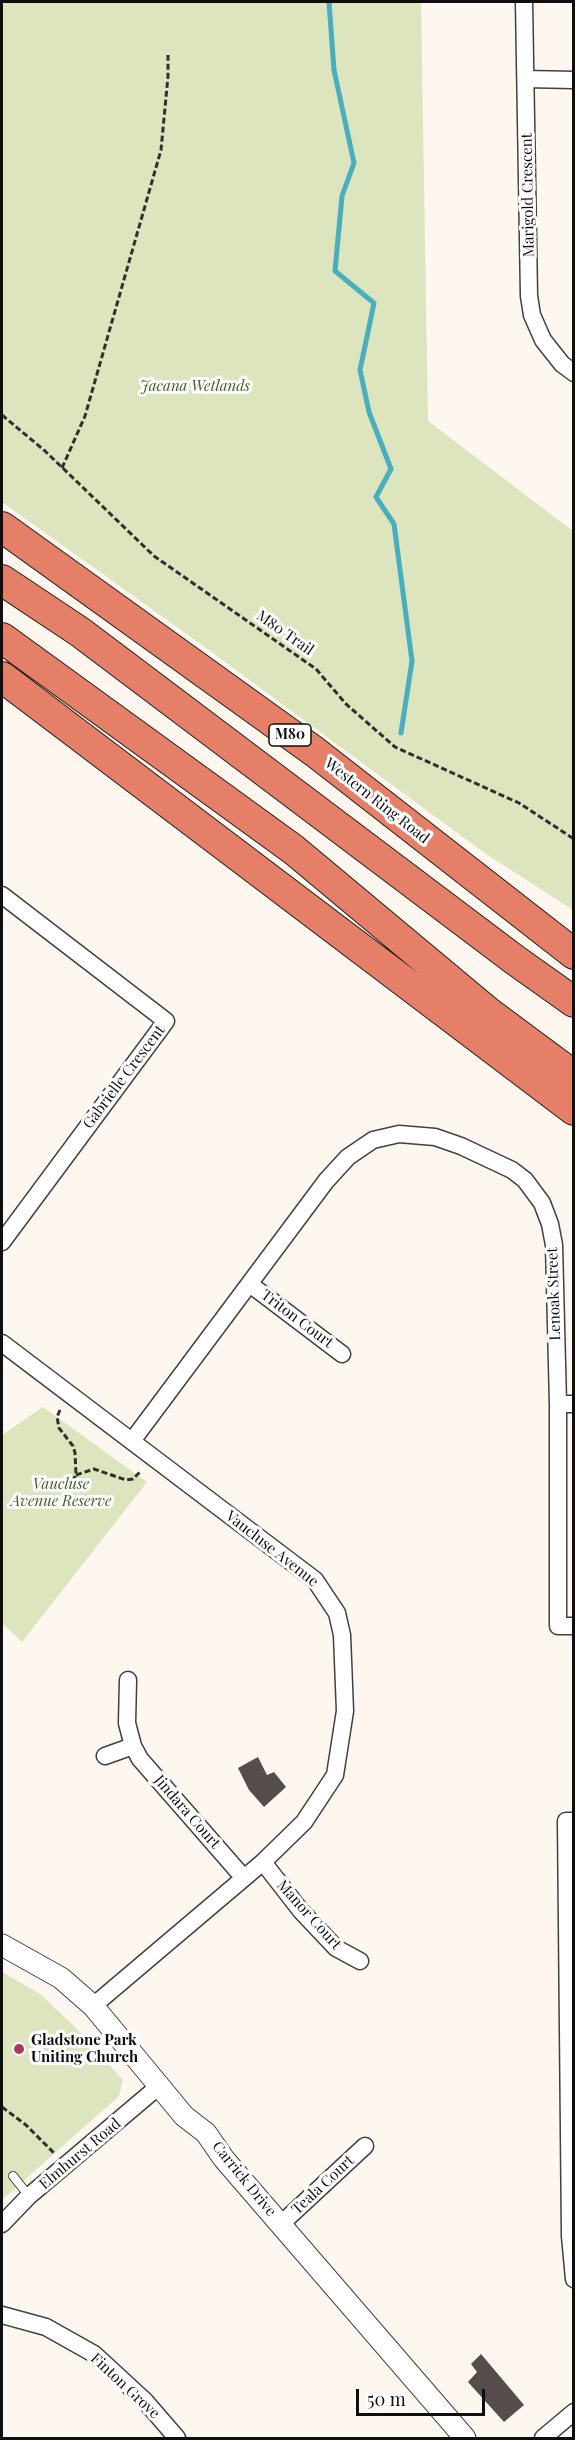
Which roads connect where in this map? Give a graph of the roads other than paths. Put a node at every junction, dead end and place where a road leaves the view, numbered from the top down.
1 (524, 2) edge
2 (526, 79) junction
3 (573, 80) edge
4 (573, 373) edge
5 (2, 527) edge
6 (2, 580) edge
7 (2, 638) edge
8 (2, 678) edge
9 (29, 698) junction
10 (2, 895) edge
11 (573, 954) edge
12 (515, 960) junction
13 (573, 1002) edge
14 (488, 1012) junction
15 (573, 1014) edge
16 (573, 1076) edge
17 (573, 1110) edge
18 (2, 1242) edge
19 (251, 1285) junction
20 (2, 1343) edge
21 (342, 1354) dead end
22 (566, 1404) edge
23 (132, 1442) junction
24 (573, 1626) edge
25 (128, 1680) dead end
26 (133, 1746) junction
27 (105, 1756) dead end
28 (573, 1821) edge
29 (263, 1862) junction
30 (243, 1877) junction
31 (2, 1945) edge
32 (360, 1961) dead end
33 (93, 2006) junction
34 (571, 2056) edge
35 (159, 2086) junction
36 (365, 2146) dead end
37 (13, 2176) dead end
38 (29, 2196) junction
39 (2, 2224) edge
40 (281, 2224) junction
41 (573, 2279) edge
42 (2, 2315) edge
43 (573, 2412) edge
44 (177, 2439) edge
45 (465, 2439) edge
46 (543, 2439) edge

1 - 2 street, Marigold Crescent
2 - 3 street
2 - 4 street, Marigold Crescent
5 - 11 highway, Western Ring Road / M80
6 - 12 highway, M80
7 - 14 highway
8 - 9 highway
9 - 14 highway
9 - 17 highway
10 - 18 street, Gabrielle Crescent
12 - 13 highway, M80
12 - 15 highway
14 - 16 highway
19 - 21 street, Triton Court
19 - 22 street, Lenoak Street
19 - 23 street, Lenoak Street
20 - 23 street, Vaucluse Avenue
22 - 24 street, Lenoak Street
23 - 29 street, Vaucluse Avenue
25 - 26 street, Jindara Court
26 - 27 street
26 - 30 street, Jindara Court
28 - 34 street
29 - 30 street, Vaucluse Avenue
29 - 32 street, Manor Court
30 - 33 street, Vaucluse Avenue
31 - 33 street, Carrick Drive
33 - 35 street, Carrick Drive
34 - 41 street
35 - 38 street, Elmhurst Road
35 - 40 street, Carrick Drive
36 - 40 street, Teala Court
37 - 38 lane
38 - 39 street, Elmhurst Road
40 - 45 street, Carrick Drive
42 - 44 street, Finton Grove
43 - 46 street

